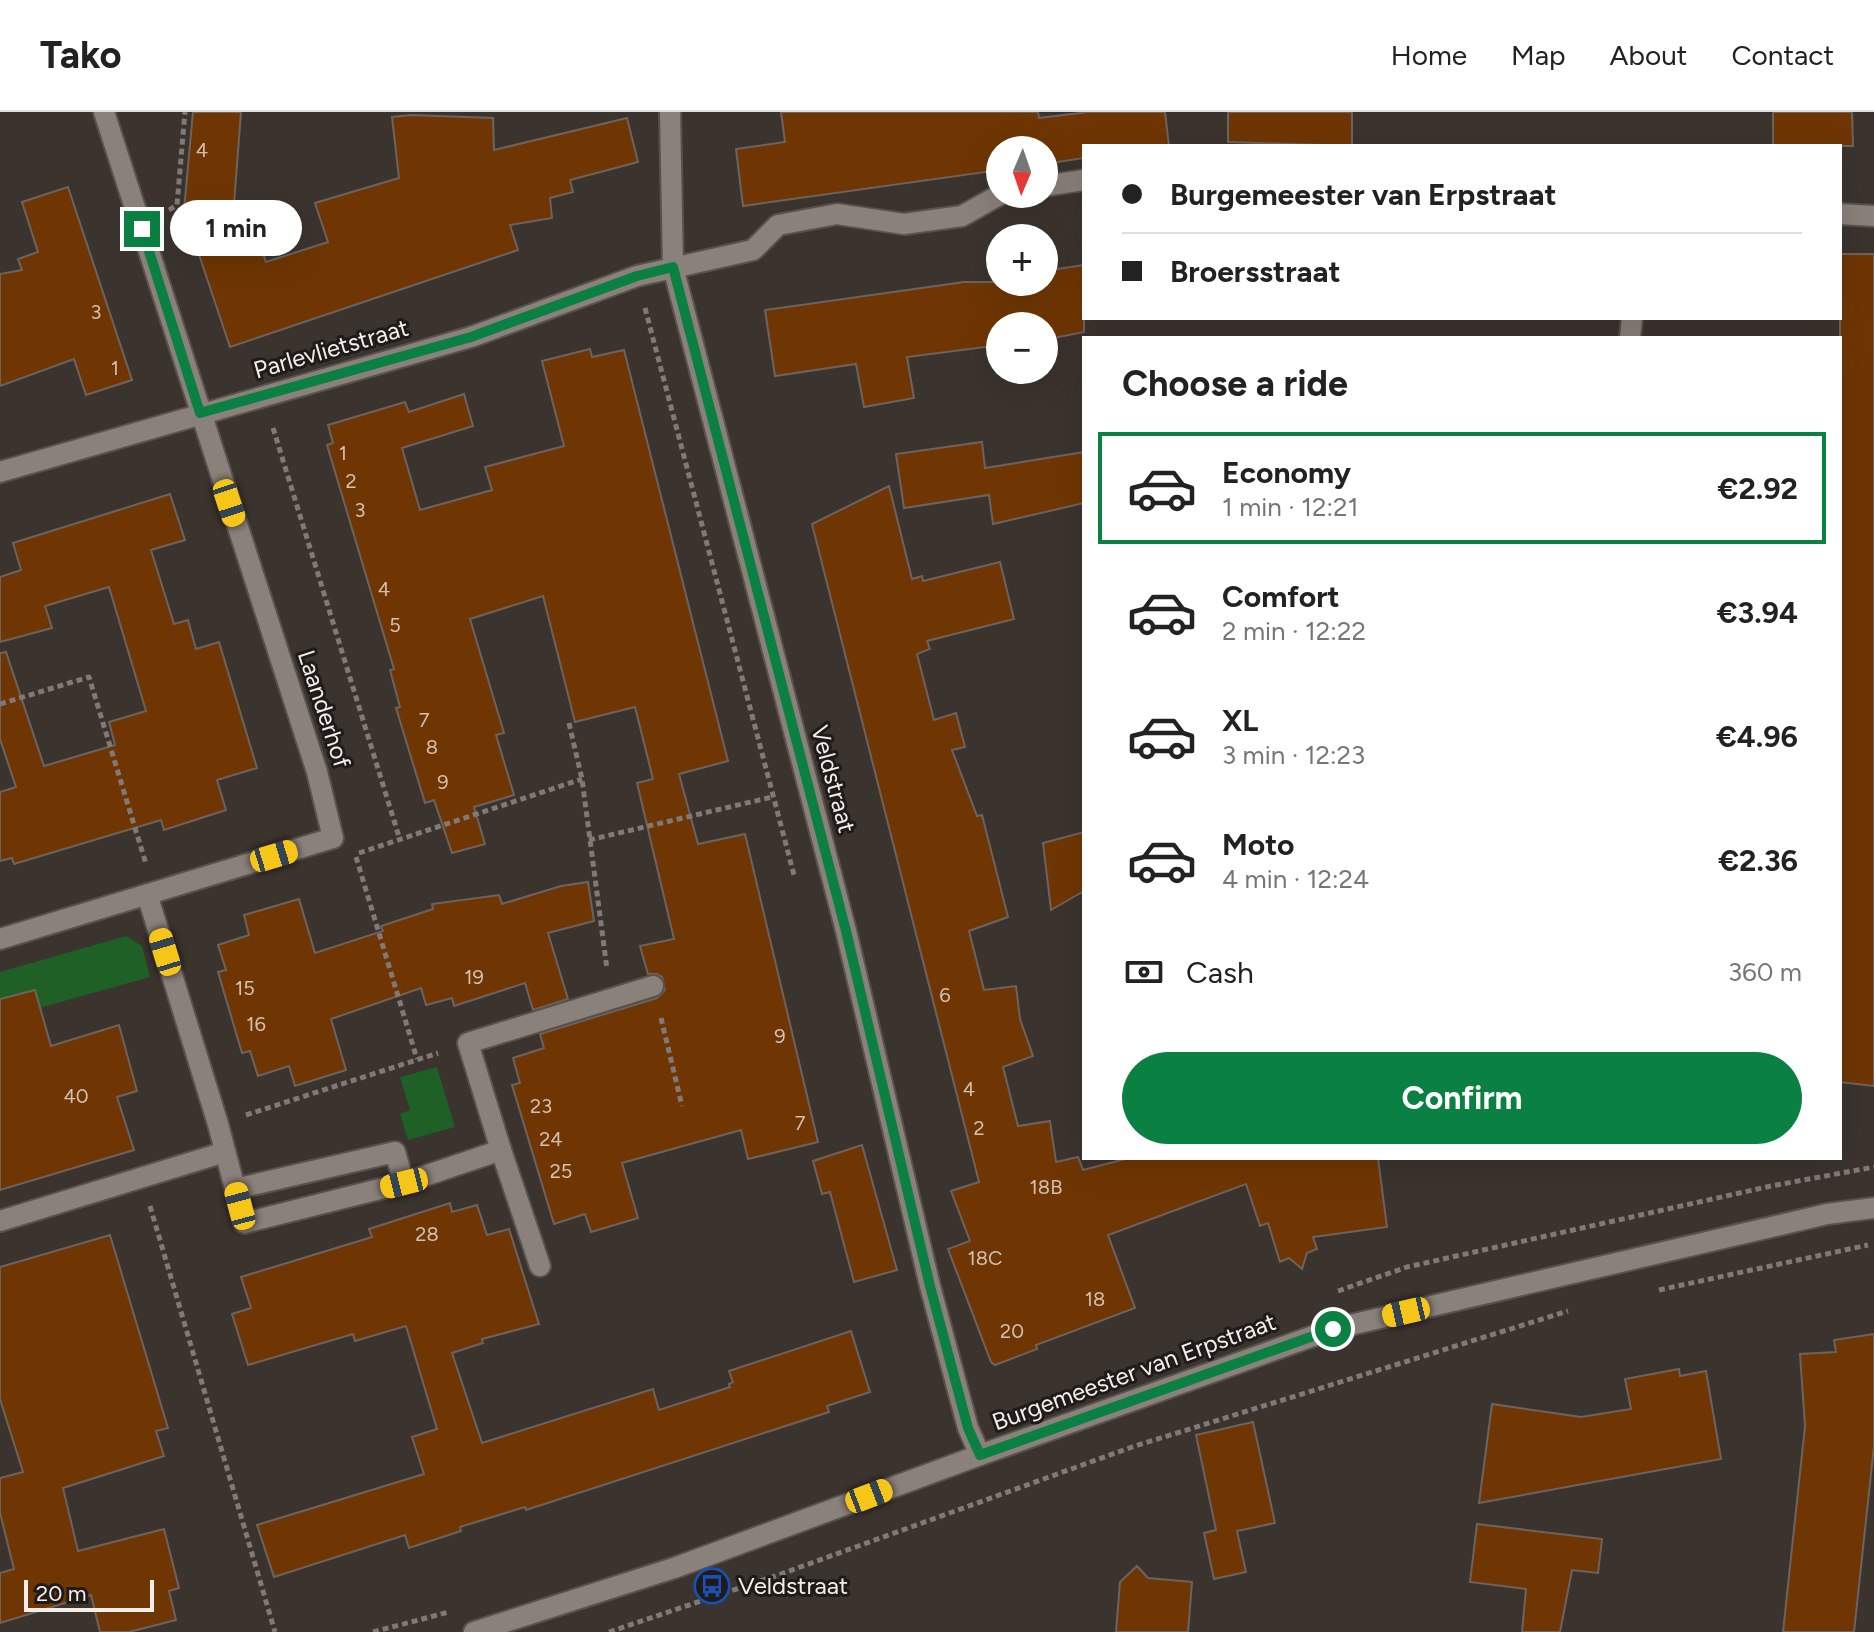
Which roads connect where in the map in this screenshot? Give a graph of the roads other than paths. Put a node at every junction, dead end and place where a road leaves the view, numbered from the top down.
1 (104, 112) edge
2 (670, 112) edge
3 (1082, 180) edge
4 (1058, 184) edge
5 (986, 202) edge
6 (1842, 214) edge
7 (1874, 216) edge
8 (673, 267) junction
9 (200, 413) junction
10 (0, 472) edge
11 (150, 893) junction
12 (0, 939) edge
13 (653, 986) road end
14 (501, 1150) junction
15 (225, 1152) junction
16 (404, 1183) junction
17 (235, 1189) junction
18 (1874, 1208) edge
19 (0, 1221) edge
20 (540, 1266) dead end
21 (980, 1455) junction
22 (474, 1632) edge

1 - 9 street
2 - 8 street, Veldstraat
3 - 4 street
5 - 8 street, Parlevlietstraat
6 - 7 street
8 - 9 street, Parlevlietstraat
8 - 21 street, Veldstraat
9 - 10 street, Parlevlietstraat
9 - 11 street, Laanderhof
11 - 12 street, Laanderhof
11 - 15 street
13 - 14 street
14 - 16 street
14 - 20 street
15 - 17 street
15 - 19 street
16 - 17 street
16 - 17 street
18 - 21 street, Burgemeester van Erpstraat
21 - 22 street, Burgemeester van Erpstraat

